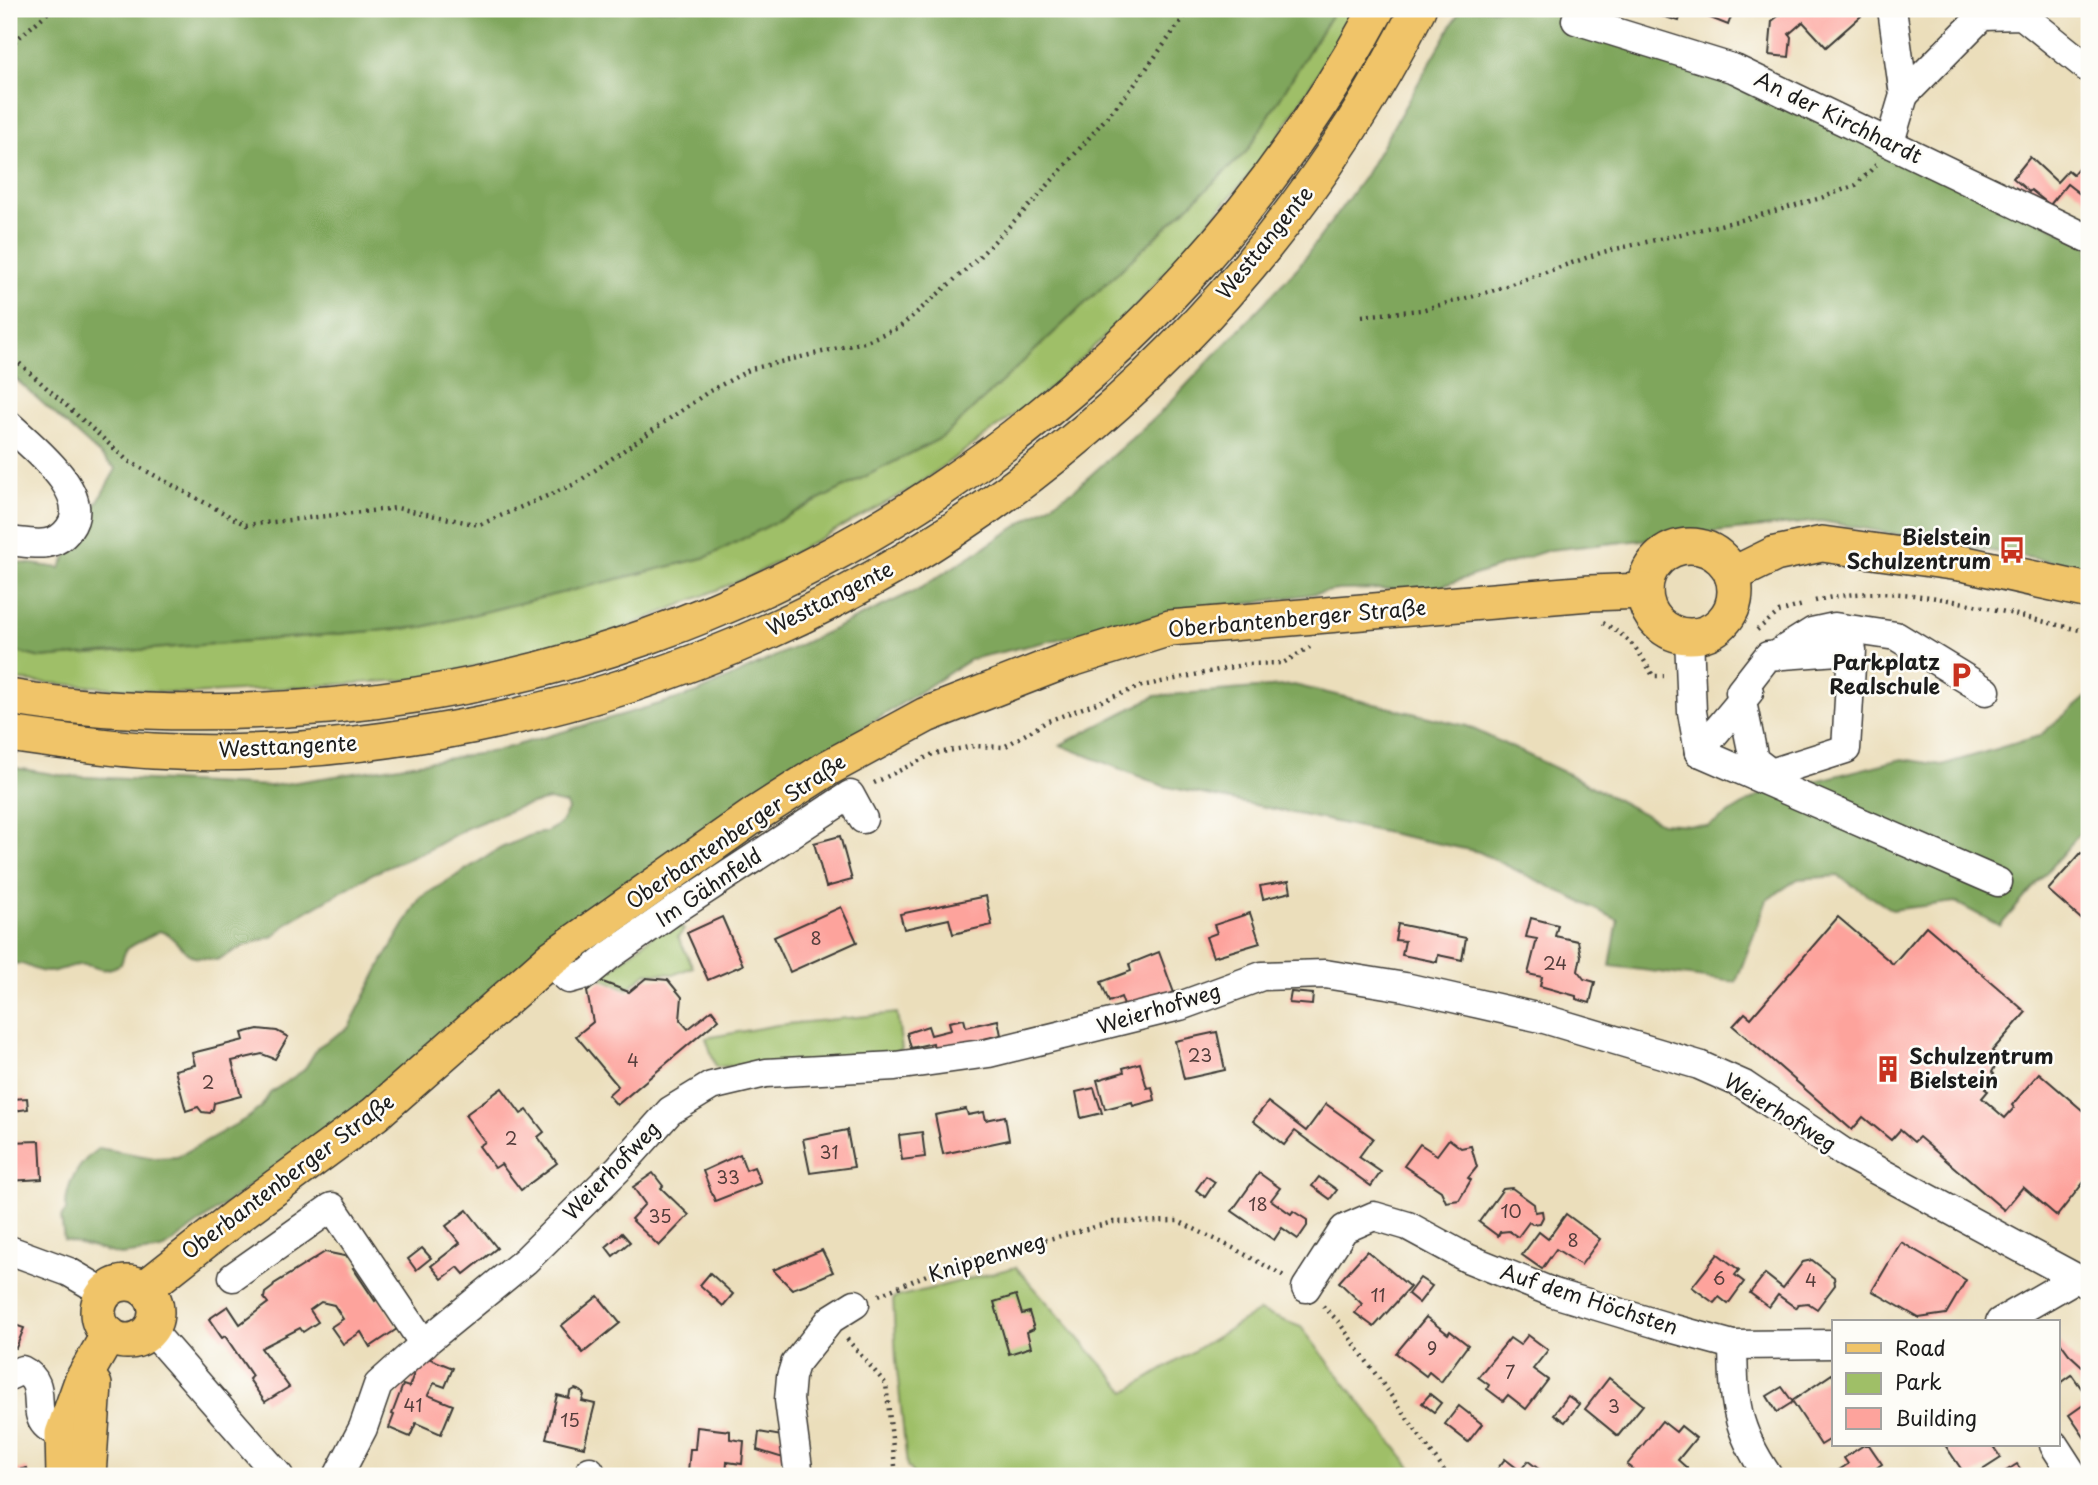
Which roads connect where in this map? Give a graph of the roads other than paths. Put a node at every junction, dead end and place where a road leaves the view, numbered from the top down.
1 (1377, 9) edge
2 (1418, 9) edge
3 (1892, 9) edge
4 (1576, 20) dead end
5 (2089, 69) edge
6 (1904, 95) junction
7 (1890, 142) junction
8 (2089, 239) edge
9 (9, 425) edge
10 (9, 541) edge
11 (1732, 575) junction
12 (1645, 591) junction
13 (2089, 592) edge
14 (1689, 636) junction
15 (1775, 656) junction
16 (1986, 691) dead end
17 (9, 697) edge
18 (1742, 701) junction
19 (9, 734) edge
20 (1699, 752) junction
21 (857, 807) road end
22 (1998, 881) dead end
23 (553, 957) junction
24 (9, 1250) edge
25 (233, 1277) dead end
26 (2082, 1282) edge
27 (1306, 1288) road end
28 (144, 1289) junction
29 (105, 1293) junction
30 (855, 1304) road end
31 (2004, 1320) edge
32 (150, 1329) junction
33 (424, 1344) junction
34 (1733, 1345) junction
35 (1832, 1345) edge
36 (102, 1346) junction
37 (9, 1376) edge
38 (64, 1434) junction
39 (2055, 1446) edge
40 (64, 1476) edge
41 (88, 1476) edge
42 (279, 1476) edge
43 (338, 1476) edge
44 (799, 1476) edge
45 (1768, 1476) edge
46 (2074, 1476) edge

1 - 17 main road, Westtangente
2 - 19 main road, Westtangente
3 - 6 street
4 - 7 street, An der Kirchhardt
5 - 6 street
6 - 7 street
7 - 8 street, An der Kirchhardt
9 - 10 street
11 - 12 main road
11 - 13 main road
11 - 14 main road
12 - 14 main road
12 - 23 main road, Oberbantenberger Straße
14 - 20 street
15 - 16 street
15 - 18 street
15 - 18 street
18 - 20 street
20 - 22 street
21 - 23 street, Im Gähnfeld
23 - 28 main road, Oberbantenberger Straße
24 - 29 street
25 - 33 street
26 - 31 street
26 - 33 street, Weierhofweg
27 - 34 street, Auf dem Höchsten
28 - 29 main road
28 - 32 main road
29 - 36 main road
30 - 44 street
32 - 36 main road
32 - 42 street
33 - 43 street, Weierhofweg
34 - 35 street, Auf dem Höchsten
34 - 45 street
36 - 38 main road
36 - 41 main road
37 - 38 street
38 - 40 main road
39 - 46 street

